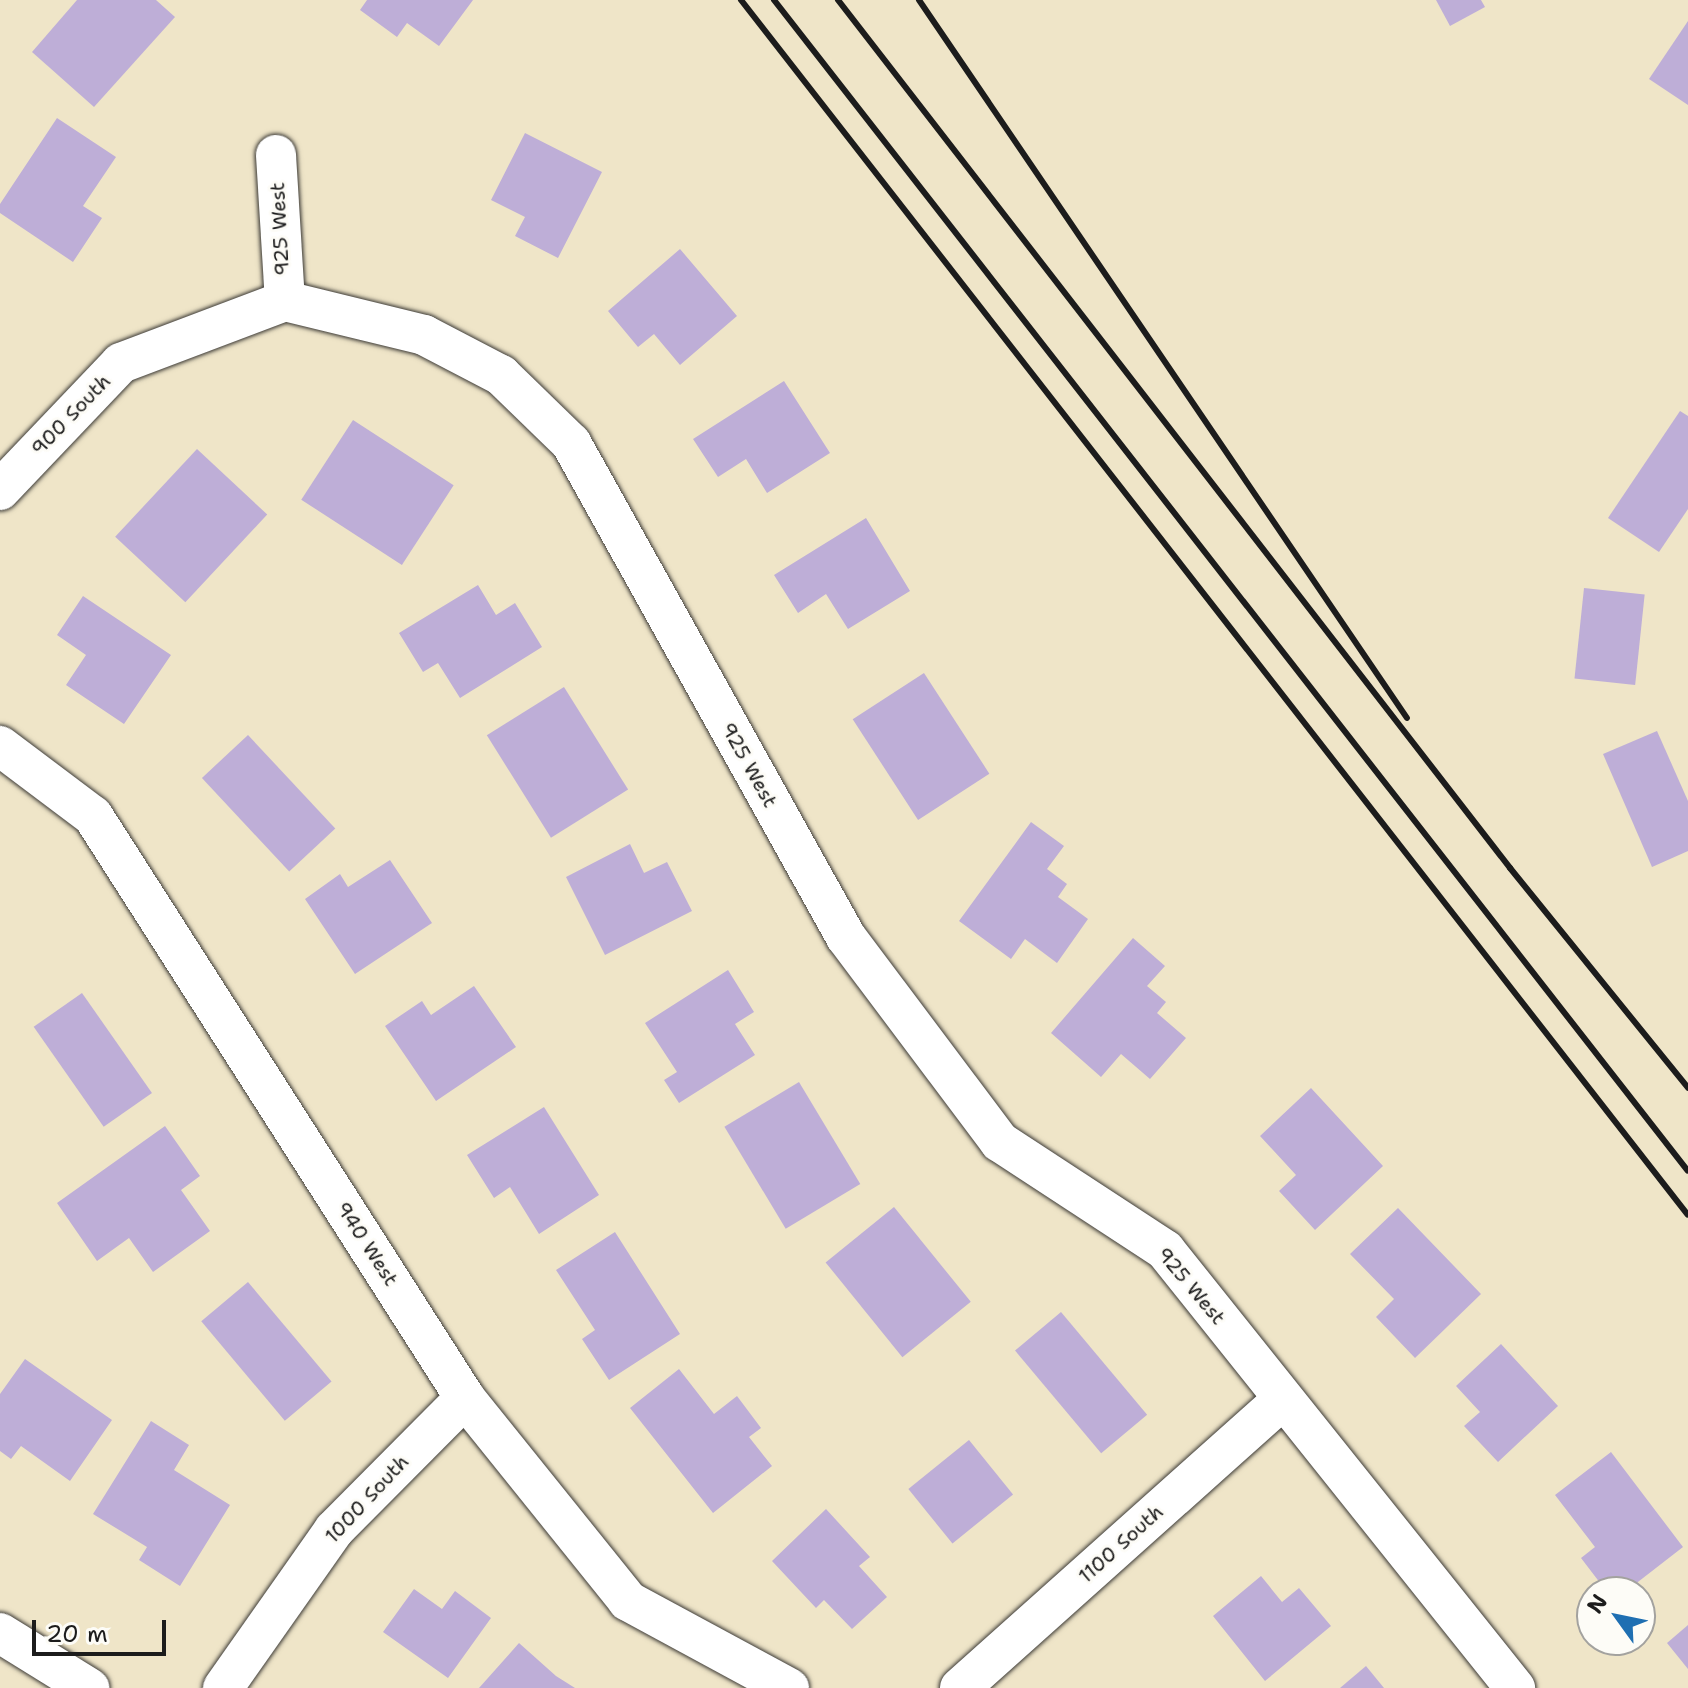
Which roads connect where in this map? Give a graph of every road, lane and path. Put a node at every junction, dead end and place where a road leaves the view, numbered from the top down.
1 (276, 155) dead end
2 (285, 301) junction
3 (0, 490) edge
4 (0, 746) edge
5 (465, 1398) junction
6 (1282, 1400) junction
7 (0, 1633) edge
8 (89, 1688) edge
9 (223, 1688) edge
10 (789, 1688) edge
11 (960, 1688) edge
12 (1515, 1688) edge

1 - 2 street, 925 West
2 - 3 street, 900 South
2 - 6 street, 925 West
4 - 5 street, 940 West
5 - 9 street, 1000 South
5 - 10 street, 940 West
6 - 11 street, 1100 South
6 - 12 street, 925 West
7 - 8 street

